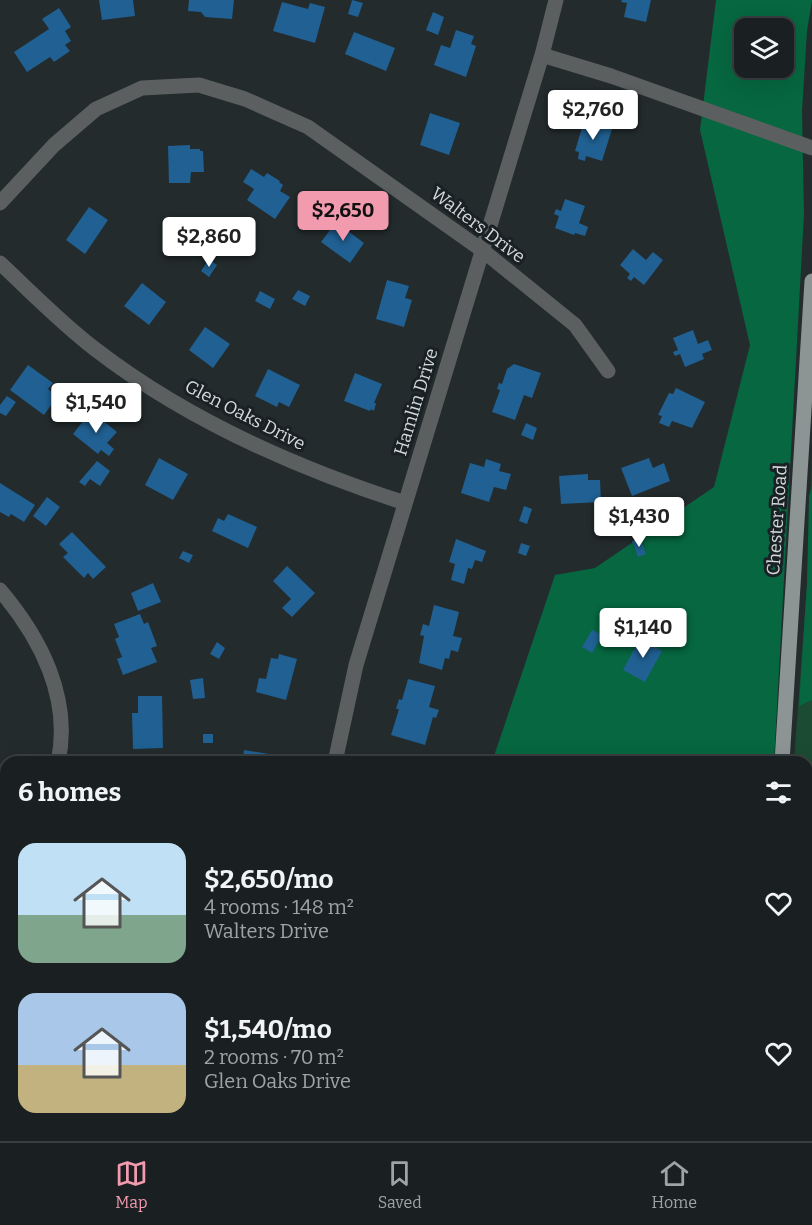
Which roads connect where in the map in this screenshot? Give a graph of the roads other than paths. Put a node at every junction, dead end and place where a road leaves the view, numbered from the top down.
1 (556, 0) edge
2 (542, 55) junction
3 (812, 148) edge
4 (0, 202) edge
5 (482, 250) junction
6 (0, 263) edge
7 (812, 281) edge
8 (608, 371) dead end
9 (405, 503) junction
10 (0, 590) edge
11 (59, 756) edge
12 (336, 756) edge
13 (782, 756) edge

1 - 2 street, Hamlin Drive
2 - 3 street
2 - 5 street, Hamlin Drive
4 - 5 street, Walters Drive
5 - 8 street, Walters Drive
5 - 9 street, Hamlin Drive
6 - 9 street, Glen Oaks Drive
7 - 13 main road, Chester Road
9 - 12 street, Hamlin Drive
10 - 11 street

